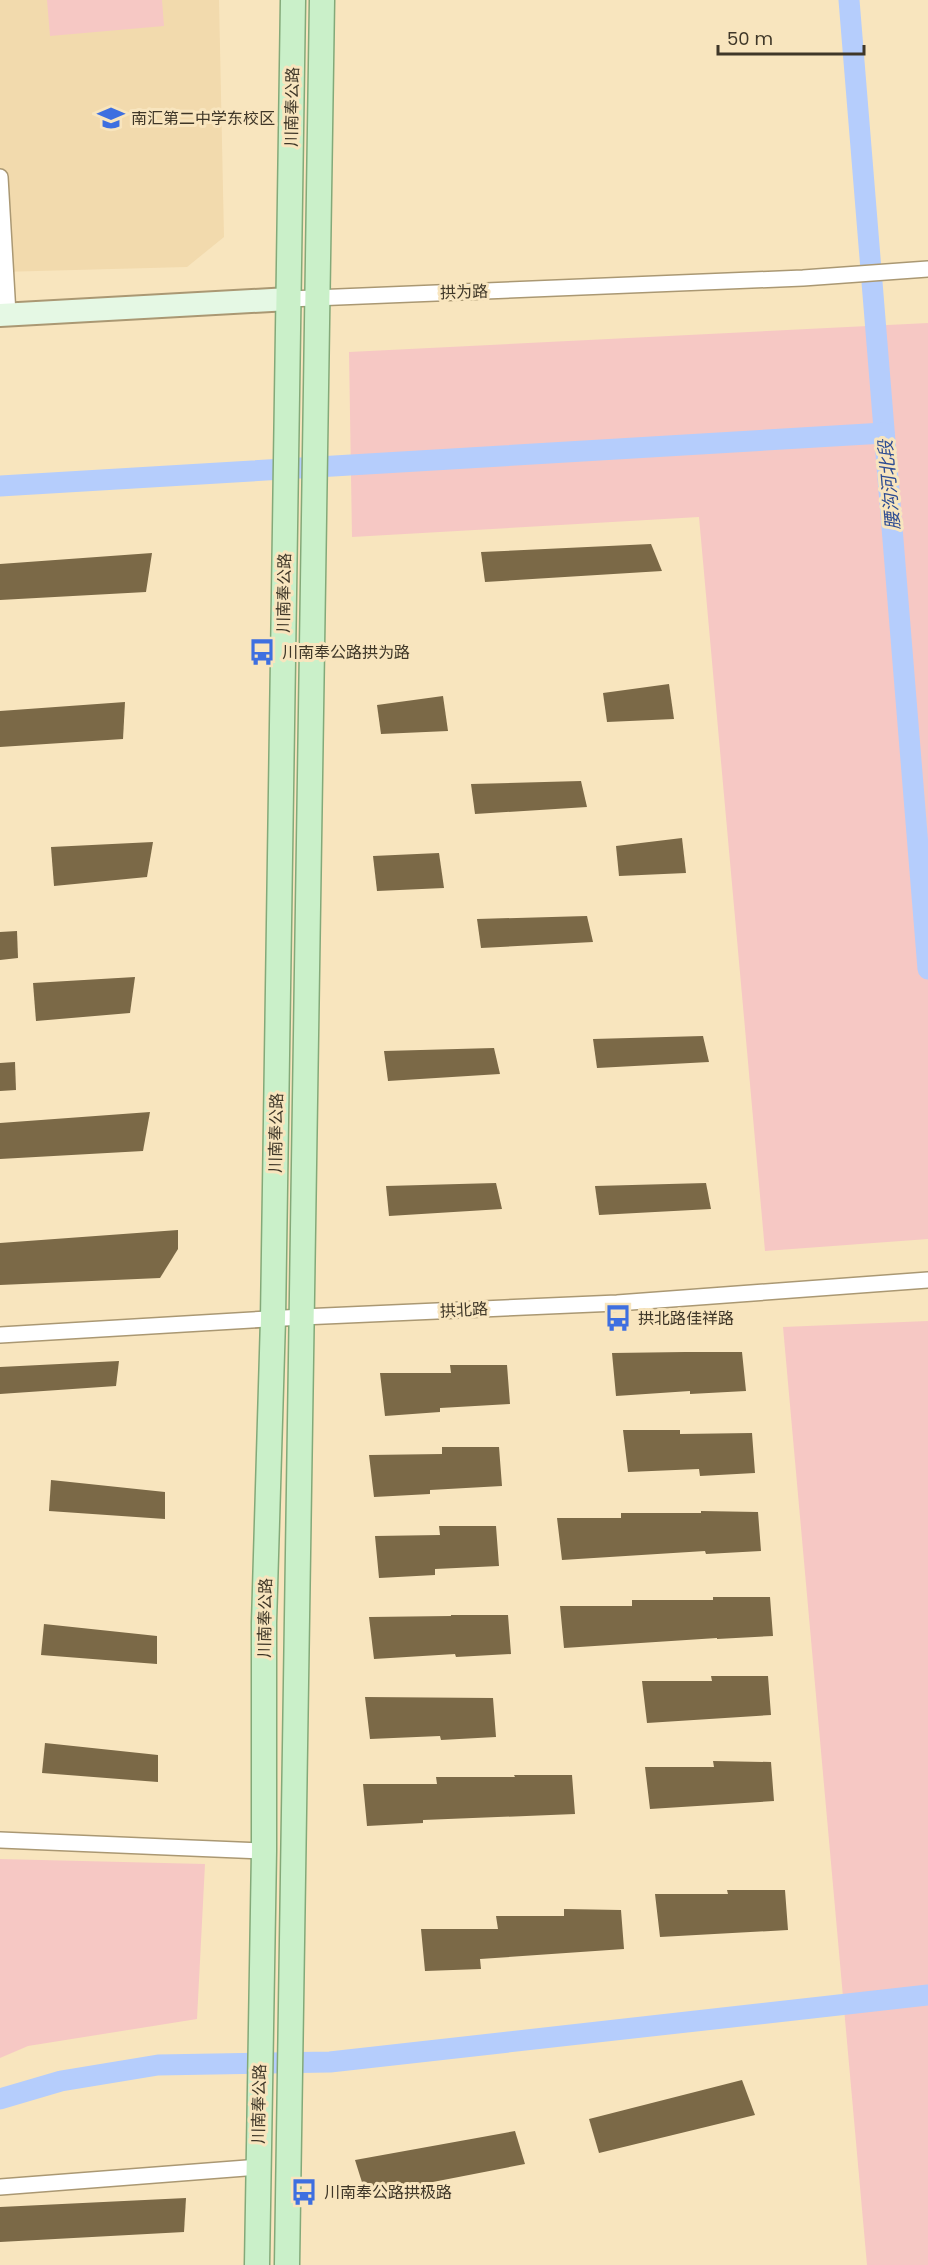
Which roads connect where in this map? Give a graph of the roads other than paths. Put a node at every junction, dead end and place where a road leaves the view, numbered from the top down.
1 (293, 0) edge
2 (322, 0) edge
3 (0, 177) edge
4 (1, 231) edge
5 (921, 270) edge
6 (318, 298) junction
7 (289, 299) junction
8 (4, 315) edge
9 (922, 1280) edge
10 (303, 1317) junction
11 (273, 1319) junction
12 (0, 1335) edge
13 (0, 1840) edge
14 (264, 1851) junction
15 (258, 2167) junction
16 (0, 2187) edge
17 (257, 2265) edge
18 (287, 2265) edge

1 - 7 main road, 川南奉公路
2 - 6 main road, 川南奉公路
3 - 4 street
4 - 8 street
5 - 6 street, 拱为路
6 - 7 street, 拱为路
6 - 10 main road, 川南奉公路
7 - 8 main road, 拱为路
7 - 11 main road, 川南奉公路
9 - 10 street, 拱北路
10 - 11 street, 拱北路
10 - 18 main road, 川南奉公路
11 - 12 street, 拱北路
11 - 14 main road, 川南奉公路
13 - 14 street
14 - 15 main road, 川南奉公路
15 - 16 street
15 - 17 main road, 川南奉公路

